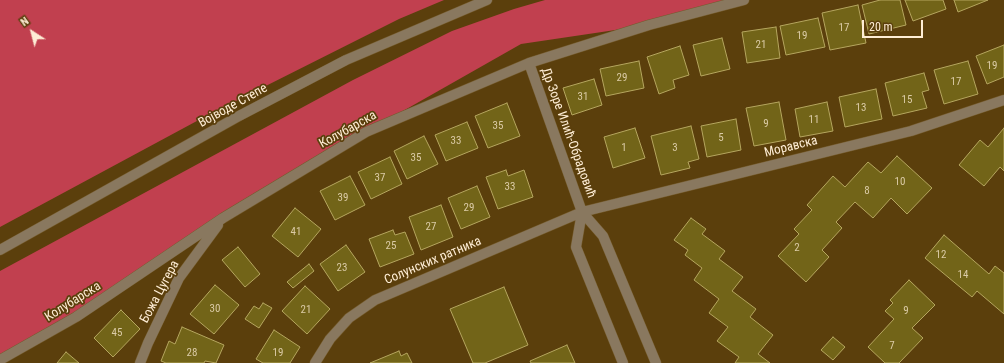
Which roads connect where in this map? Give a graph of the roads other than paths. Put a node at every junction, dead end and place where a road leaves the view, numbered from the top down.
1 (487, 0) edge
2 (744, 0) edge
3 (529, 63) junction
4 (1004, 100) edge
5 (582, 212) junction
6 (223, 218) junction
7 (0, 250) edge
8 (0, 360) edge
9 (140, 363) edge
10 (316, 363) edge
11 (623, 363) edge
12 (656, 363) edge

1 - 7 street, Војводе Степе
2 - 3 street, Колубарска
3 - 5 street, Др Зоре Илић-Обрадовић
3 - 6 street, Колубарска
4 - 5 street, Моравска
5 - 10 street, Солунских ратника
5 - 11 street, Др Зоре Илић-Обрадовић
5 - 12 street, Др Зоре Илић-Обрадовић
6 - 8 street, Колубарска
6 - 9 street, Божа Цугера

